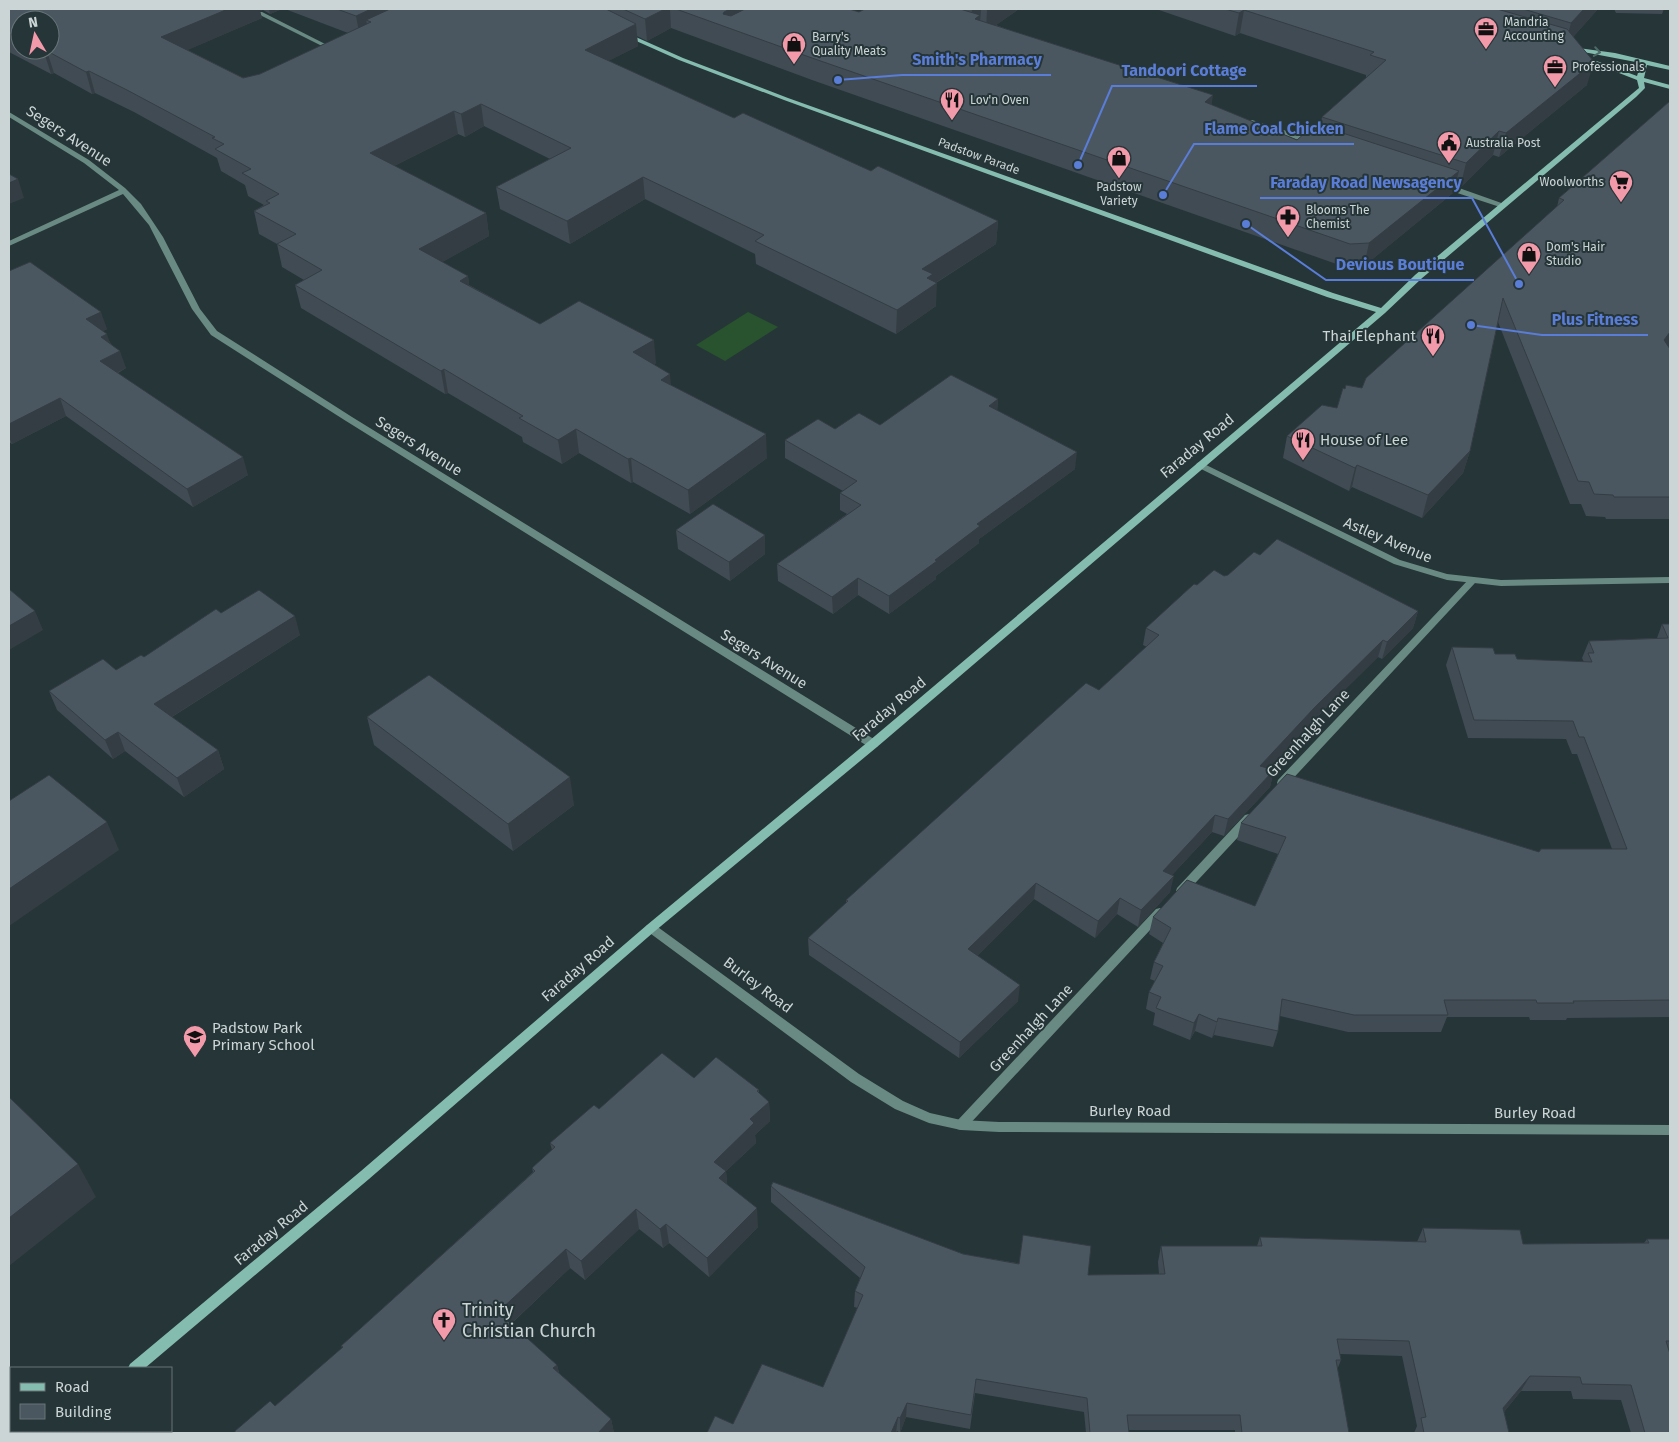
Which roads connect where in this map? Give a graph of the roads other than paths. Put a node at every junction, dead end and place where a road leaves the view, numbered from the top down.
1 (260, 13) dead end
2 (622, 33) edge
3 (345, 48) edge
4 (1644, 63) junction
5 (1670, 68) edge
6 (1640, 79) junction
7 (1670, 87) edge
8 (9, 114) edge
9 (1244, 120) edge
10 (1317, 144) edge
11 (1435, 183) edge
12 (123, 191) junction
13 (1503, 205) junction
14 (9, 244) edge
15 (1382, 311) junction
16 (1200, 465) junction
17 (1670, 580) edge
18 (1472, 581) junction
19 (873, 744) junction
20 (1275, 790) edge
21 (1255, 812) edge
22 (651, 928) junction
23 (961, 1125) junction
24 (1670, 1130) edge
25 (136, 1367) edge

1 - 3 street
2 - 15 main road, Padstow Parade
4 - 5 main road
4 - 6 main road, Faraday Road
6 -> 4 main road
6 - 7 main road
6 - 13 main road, Faraday Road
8 - 12 street, Segers Avenue
9 - 10 street
11 - 13 street
12 - 14 street
12 - 19 street, Segers Avenue
13 - 15 main road, Faraday Road
15 - 16 main road, Faraday Road
16 - 18 street, Astley Avenue
16 - 19 main road, Faraday Road
17 - 18 street, Astley Avenue
18 - 20 street, Greenhalgh Lane
19 - 22 main road, Faraday Road
21 - 23 street, Greenhalgh Lane
22 - 23 street, Burley Road
22 - 25 main road, Faraday Road
23 - 24 street, Burley Road

